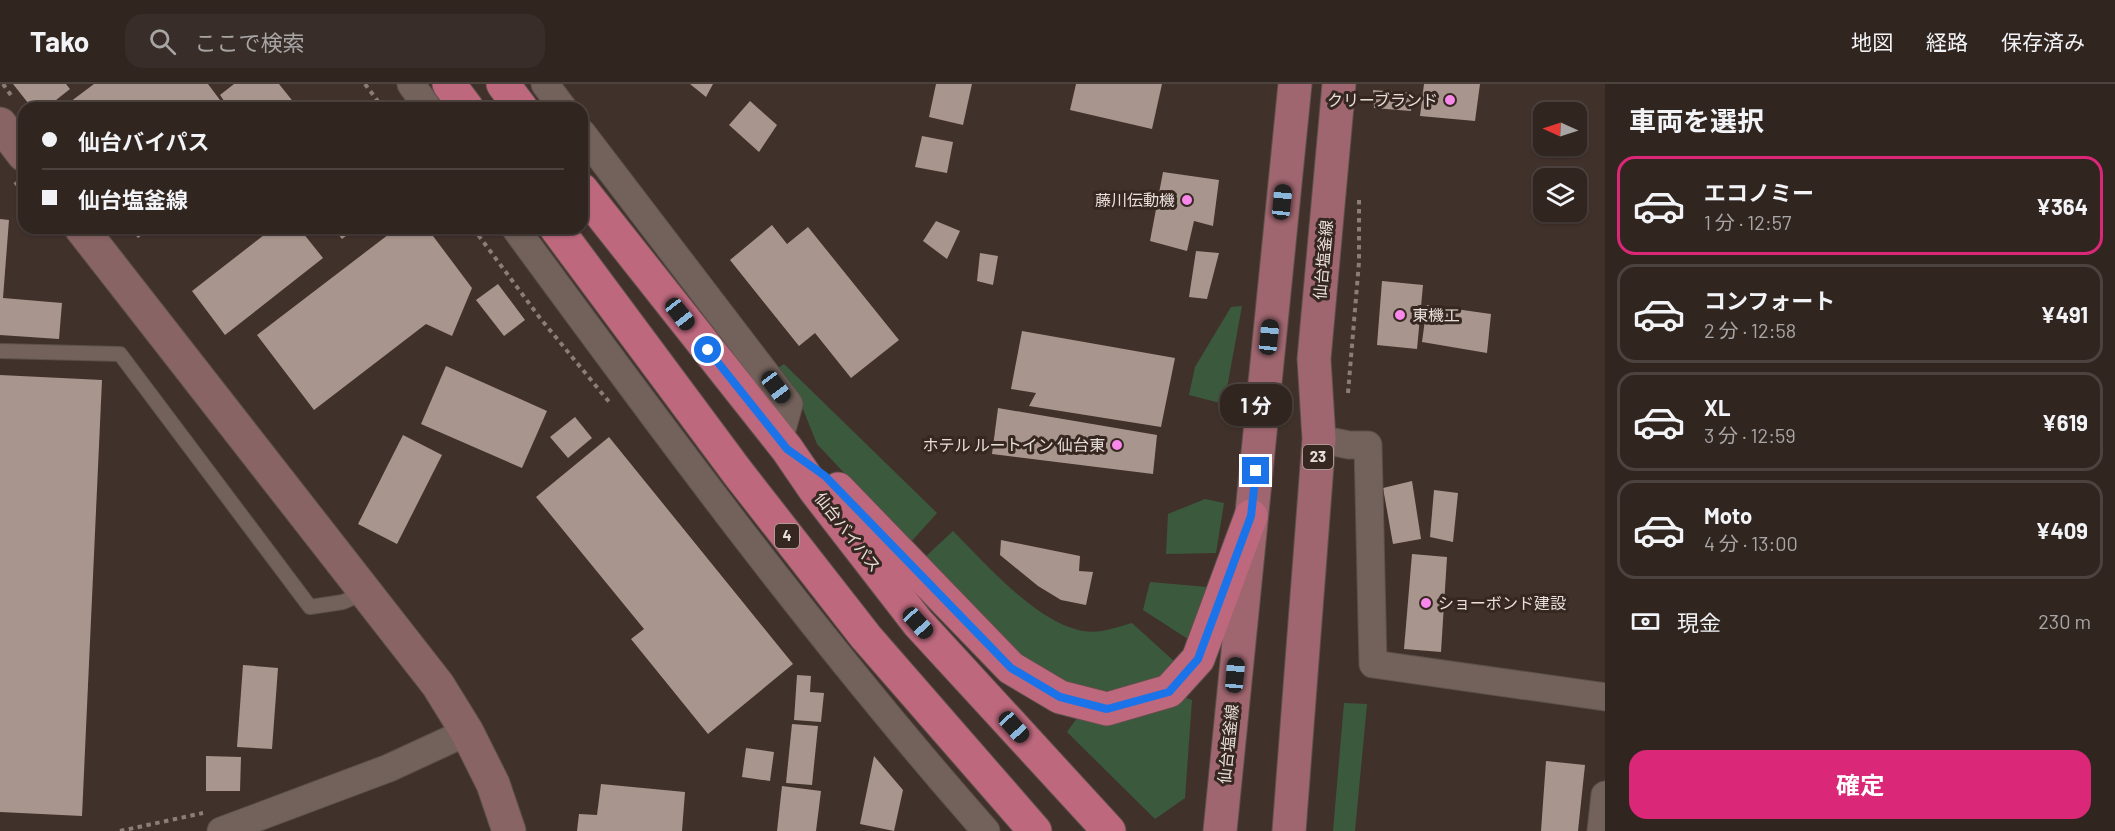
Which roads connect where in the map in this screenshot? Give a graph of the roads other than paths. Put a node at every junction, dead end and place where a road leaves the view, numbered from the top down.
1 (411, 84) edge
2 (449, 84) edge
3 (503, 84) edge
4 (545, 84) edge
5 (1295, 84) edge
6 (1339, 84) edge
7 (424, 102) edge
8 (462, 102) edge
9 (516, 102) edge
10 (558, 102) edge
11 (0, 124) edge
12 (588, 141) edge
13 (18, 147) edge
14 (588, 198) edge
15 (86, 234) edge
16 (519, 234) edge
17 (560, 234) edge
18 (0, 351) edge
19 (1319, 439) junction
20 (783, 445) junction
21 (1251, 516) junction
22 (366, 592) junction
23 (1605, 697) edge
24 (467, 732) junction
25 (1605, 795) edge
26 (215, 821) edge
27 (509, 831) edge
28 (986, 831) edge
29 (1035, 831) edge
30 (1109, 831) edge
31 (1220, 831) edge
32 (1289, 831) edge
33 (1601, 831) edge

1 - 7 street
2 - 8 highway
3 - 9 highway
4 - 10 street
5 - 21 main road, 仙台塩釜線
6 - 19 main road, 仙台塩釜線 / 23
11 - 13 street
12 - 20 street
14 - 20 highway, 仙台バイパス
15 - 22 street
16 - 28 street
17 - 29 highway, 4
18 - 22 lane
19 - 23 street
19 - 32 main road, 仙台塩釜線 / 23
20 - 21 highway
20 - 30 highway, 仙台バイパス
21 - 31 main road, 仙台塩釜線
22 - 24 street
24 - 26 street
24 - 27 street
25 - 33 street

